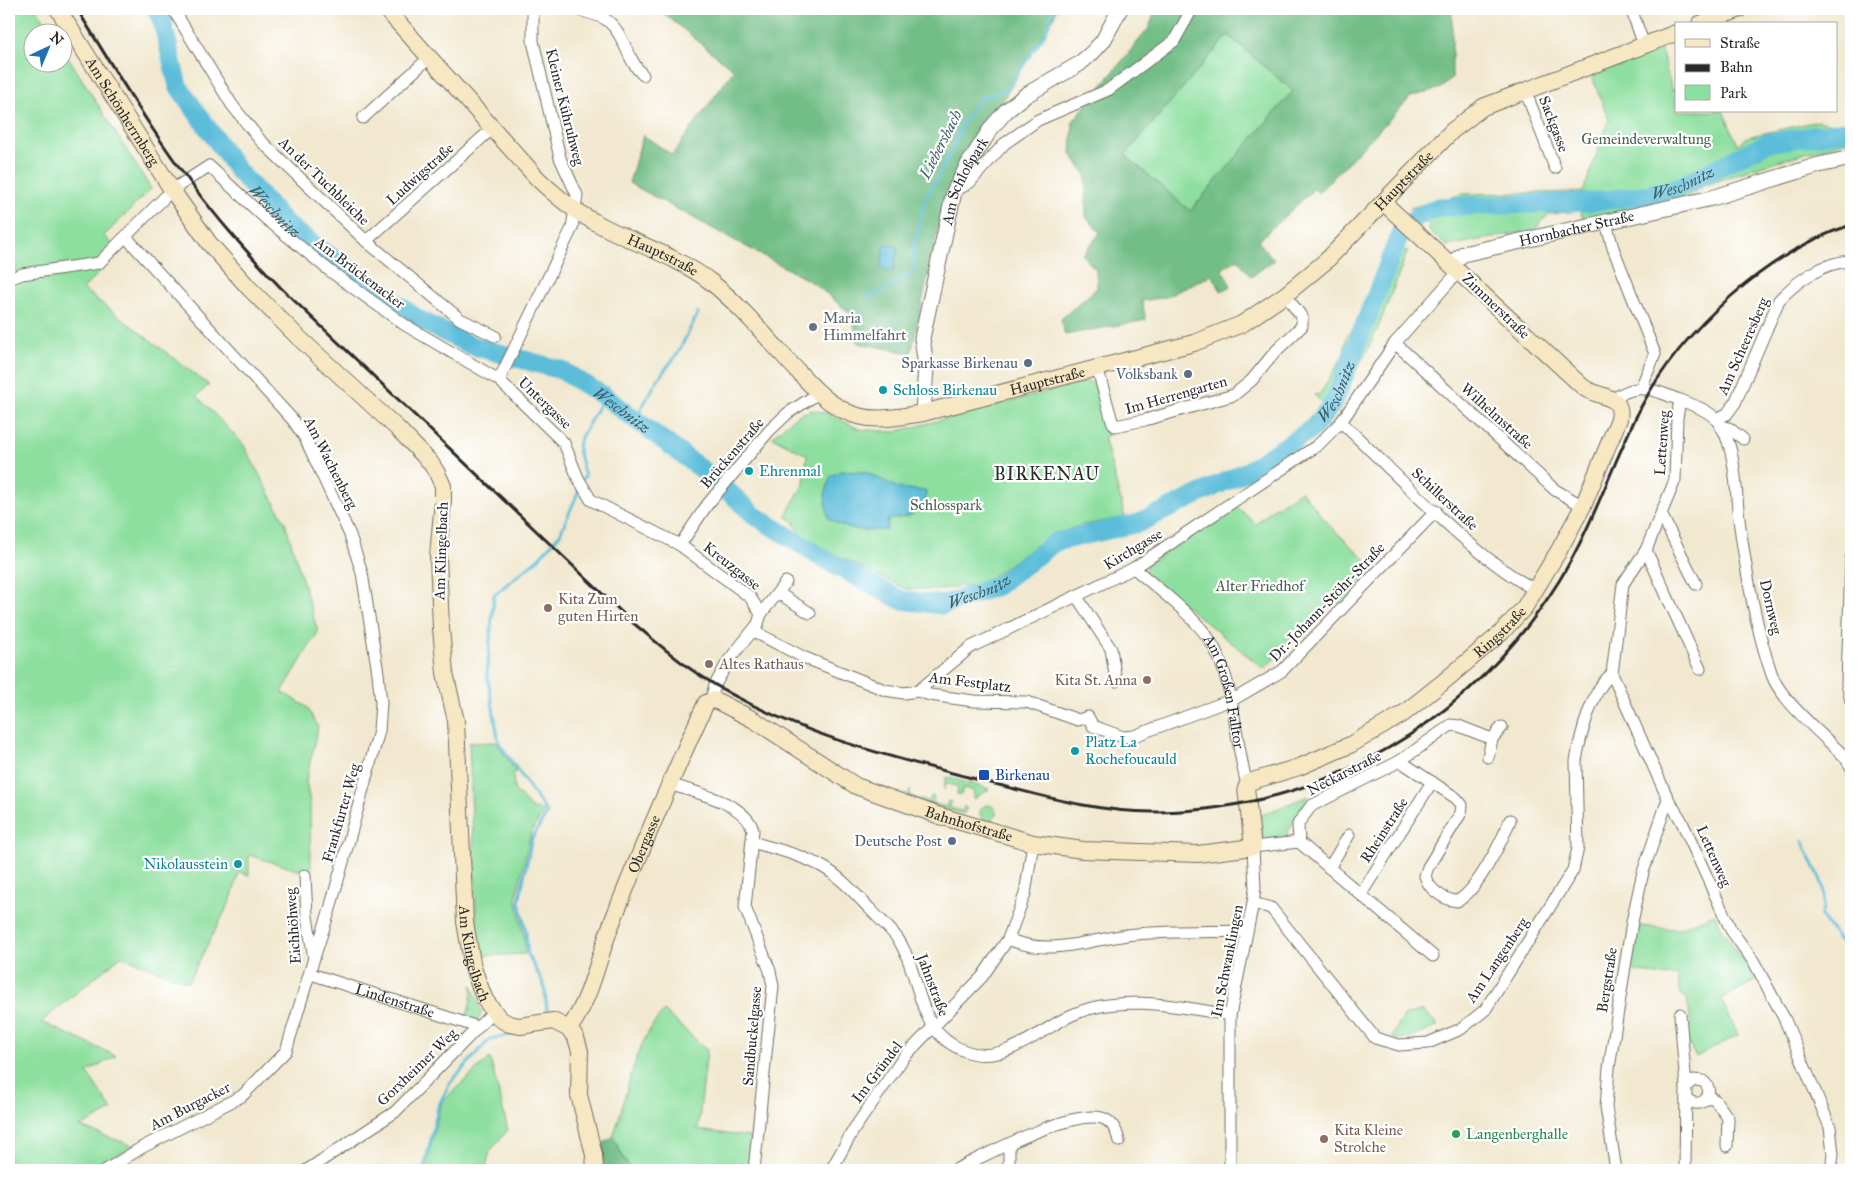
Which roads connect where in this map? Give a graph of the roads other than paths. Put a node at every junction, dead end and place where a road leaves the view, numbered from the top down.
1 (58, 9) edge
2 (173, 9) edge
3 (533, 9) edge
4 (575, 9) edge
5 (1120, 9) edge
6 (1192, 9) edge
7 (1631, 9) edge
8 (1740, 9) edge
9 (391, 11) edge
10 (1705, 22) edge
11 (1675, 33) edge
12 (1644, 45) junction
13 (430, 57) junction
14 (643, 75) dead end
15 (1526, 90) junction
16 (363, 118) dead end
17 (493, 128) junction
18 (1851, 158) edge
19 (1555, 168) dead end
20 (172, 190) junction
21 (954, 192) junction
22 (1384, 203) junction
23 (575, 211) junction
24 (1606, 223) junction
25 (126, 238) junction
26 (366, 241) junction
27 (1851, 261) edge
28 (1455, 267) junction
29 (9, 279) edge
30 (1285, 295) junction
31 (495, 336) dead end
32 (1394, 343) junction
33 (1098, 367) junction
34 (499, 380) junction
35 (1646, 389) junction
36 (818, 394) junction
37 (1614, 399) junction
38 (1680, 400) junction
39 (923, 413) junction
40 (1341, 422) junction
41 (1718, 422) junction
42 (1743, 439) dead end
43 (1583, 506) junction
44 (1436, 511) junction
45 (1662, 516) junction
46 (680, 545) junction
47 (1646, 550) junction
48 (1851, 558) edge
49 (1134, 568) junction
50 (786, 582) dead end
51 (1696, 584) dead end
52 (1535, 590) junction
53 (778, 593) junction
54 (1077, 597) junction
55 (810, 612) dead end
56 (761, 614) junction
57 (753, 631) junction
58 (1700, 669) dead end
59 (378, 672) joint
60 (1612, 674) junction
61 (1116, 681) dead end
62 (918, 691) junction
63 (711, 700) junction
64 (1231, 700) junction
65 (1851, 701) edge
66 (1502, 728) dead end
67 (1492, 739) junction
68 (1488, 757) dead end
69 (1400, 761) junction
70 (1851, 767) edge
71 (1432, 782) junction
72 (669, 784) junction
73 (1248, 784) junction
74 (1668, 800) junction
75 (1510, 820) dead end
76 (1349, 835) dead end
77 (752, 842) junction
78 (1298, 842) junction
79 (1033, 843) junction
80 (1253, 847) junction
81 (1329, 868) junction
82 (305, 875) dead end
83 (1361, 894) junction
84 (1253, 903) junction
85 (1247, 931) junction
86 (1008, 939) junction
87 (1434, 956) dead end
88 (314, 958) junction
89 (311, 974) junction
90 (492, 1012) junction
91 (1680, 1014) dead end
92 (1230, 1015) junction
93 (478, 1027) junction
94 (569, 1028) junction
95 (934, 1028) junction
96 (1686, 1086) junction
97 (1686, 1098) junction
98 (1708, 1098) junction
99 (1119, 1141) dead end
100 (1009, 1144) junction
101 (1727, 1146) dead end
102 (106, 1170) edge
103 (307, 1170) edge
104 (595, 1170) edge
105 (754, 1170) edge
106 (831, 1170) edge
107 (955, 1170) edge
108 (1009, 1170) edge
109 (1230, 1170) edge
110 (1616, 1170) edge
111 (1685, 1170) edge
112 (1831, 1170) edge

1 - 20 main road, Am Schönherrnberg
2 - 26 street, An der Tuchbleiche
3 - 23 street, Kleiner Kühruhweg
4 - 14 street
5 - 21 street, Am Schloßpark
6 - 21 street
7 - 12 street
8 - 10 main road
9 - 13 main road, Hauptstraße
11 - 12 main road, Hauptstraße
12 - 15 main road, Hauptstraße
13 - 16 street
13 - 17 main road, Hauptstraße
15 - 19 street, Sackgasse
15 - 22 main road, Hauptstraße
17 - 23 main road, Hauptstraße
17 - 26 street, Ludwigstraße
18 - 24 street, Hornbacher Straße
20 - 25 street, Am Brückenacker
20 - 34 street, Am Brückenacker
20 - 90 main road, Am Klingelbach
21 - 39 street, Am Schloßpark
22 - 28 main road, Zimmerstraße
22 - 30 main road, Hauptstraße
23 - 34 street, Untergasse
23 - 36 main road, Hauptstraße
24 - 28 street, Hornbacher Straße
24 - 35 street
25 - 29 street, Am Brückenacker
25 - 59 street, Am Wachenberg
26 - 31 street, An der Tuchbleiche
27 - 41 street, Am Scheeresberg
28 - 32 street, Kirchgasse
28 - 37 main road, Zimmerstraße
30 - 33 main road, Hauptstraße
30 - 33 street, Im Herrengarten
32 - 40 street, Kirchgasse
32 - 43 street, Wilhelmstraße
33 - 39 main road, Hauptstraße
34 - 46 street, Untergasse
35 - 37 street
35 - 38 street
36 - 39 main road, Hauptstraße
36 - 46 street, Brückenstraße
37 - 43 main road, Ringstraße
38 - 41 street
38 - 45 street, Lettenweg
40 - 44 street, Schillerstraße
40 - 49 street, Kirchgasse
41 - 42 street
41 - 70 street, Dornweg
43 - 52 main road, Ringstraße
44 - 52 street, Schillerstraße
44 - 64 street, Dr.-Johann-Stöhr-Straße
45 - 47 street, Lettenweg
45 - 51 street
46 - 56 street, Kreuzgasse
47 - 58 street
47 - 60 street, Lettenweg
48 - 65 street
49 - 54 street, Kirchgasse
49 - 64 street, Am Großen Falltor
50 - 53 street, Kreuzgasse
52 - 73 main road, Ringstraße
53 - 55 street, Kreuzgasse
53 - 56 street, Kreuzgasse
54 - 61 street
54 - 62 street, Kirchgasse
56 - 57 street, Kreuzgasse
57 - 62 street
57 - 63 street, Obergasse
59 - 88 street, Frankfurter Weg
60 - 74 street, Lettenweg
60 - 84 street, Am Langenberg
62 - 64 street, Am Festplatz
63 - 72 main road, Obergasse
63 - 79 main road, Bahnhofstraße
64 - 73 street, Am Großen Falltor
66 - 67 street
67 - 68 street
67 - 69 street
69 - 71 street, Neckarstraße
69 - 78 street, Neckarstraße
71 - 75 street, Neckarstraße
71 - 83 street, Rheinstraße
72 - 77 street, Sandbuckelgasse
72 - 94 main road, Obergasse
73 - 80 main road, Am Großen Falltor
74 - 110 street, Bergstraße
74 - 112 street, Lettenweg
76 - 81 street, Rheinstraße
77 - 95 street, Jahnstraße
77 - 105 street, Sandbuckelgasse
78 - 80 street
78 - 81 street
79 - 80 main road, Bahnhofstraße
79 - 86 street, Im Gründel
80 - 84 street, Im Schwanklingen
81 - 83 street
82 - 88 street, Eichhöhweg
83 - 87 street
84 - 85 street, Im Schwanklingen
85 - 86 street
85 - 92 street, Im Schwanklingen
86 - 95 street, Im Gründel
88 - 89 street, Eichhöhweg
89 - 93 street, Lindenstraße
89 - 102 street, Am Burgacker
90 - 93 street, Gorxheimer Weg
90 - 94 main road
91 - 96 street
92 - 95 street, Jahnstraße
92 - 109 street, Im Schwanklingen
93 - 103 street, Gorxheimer Weg
94 - 104 main road
95 - 106 street, Im Gründel
96 - 97 street
96 - 98 street
97 - 98 street
97 - 111 street
98 - 101 street
99 - 100 street
100 - 107 street
100 - 108 street

